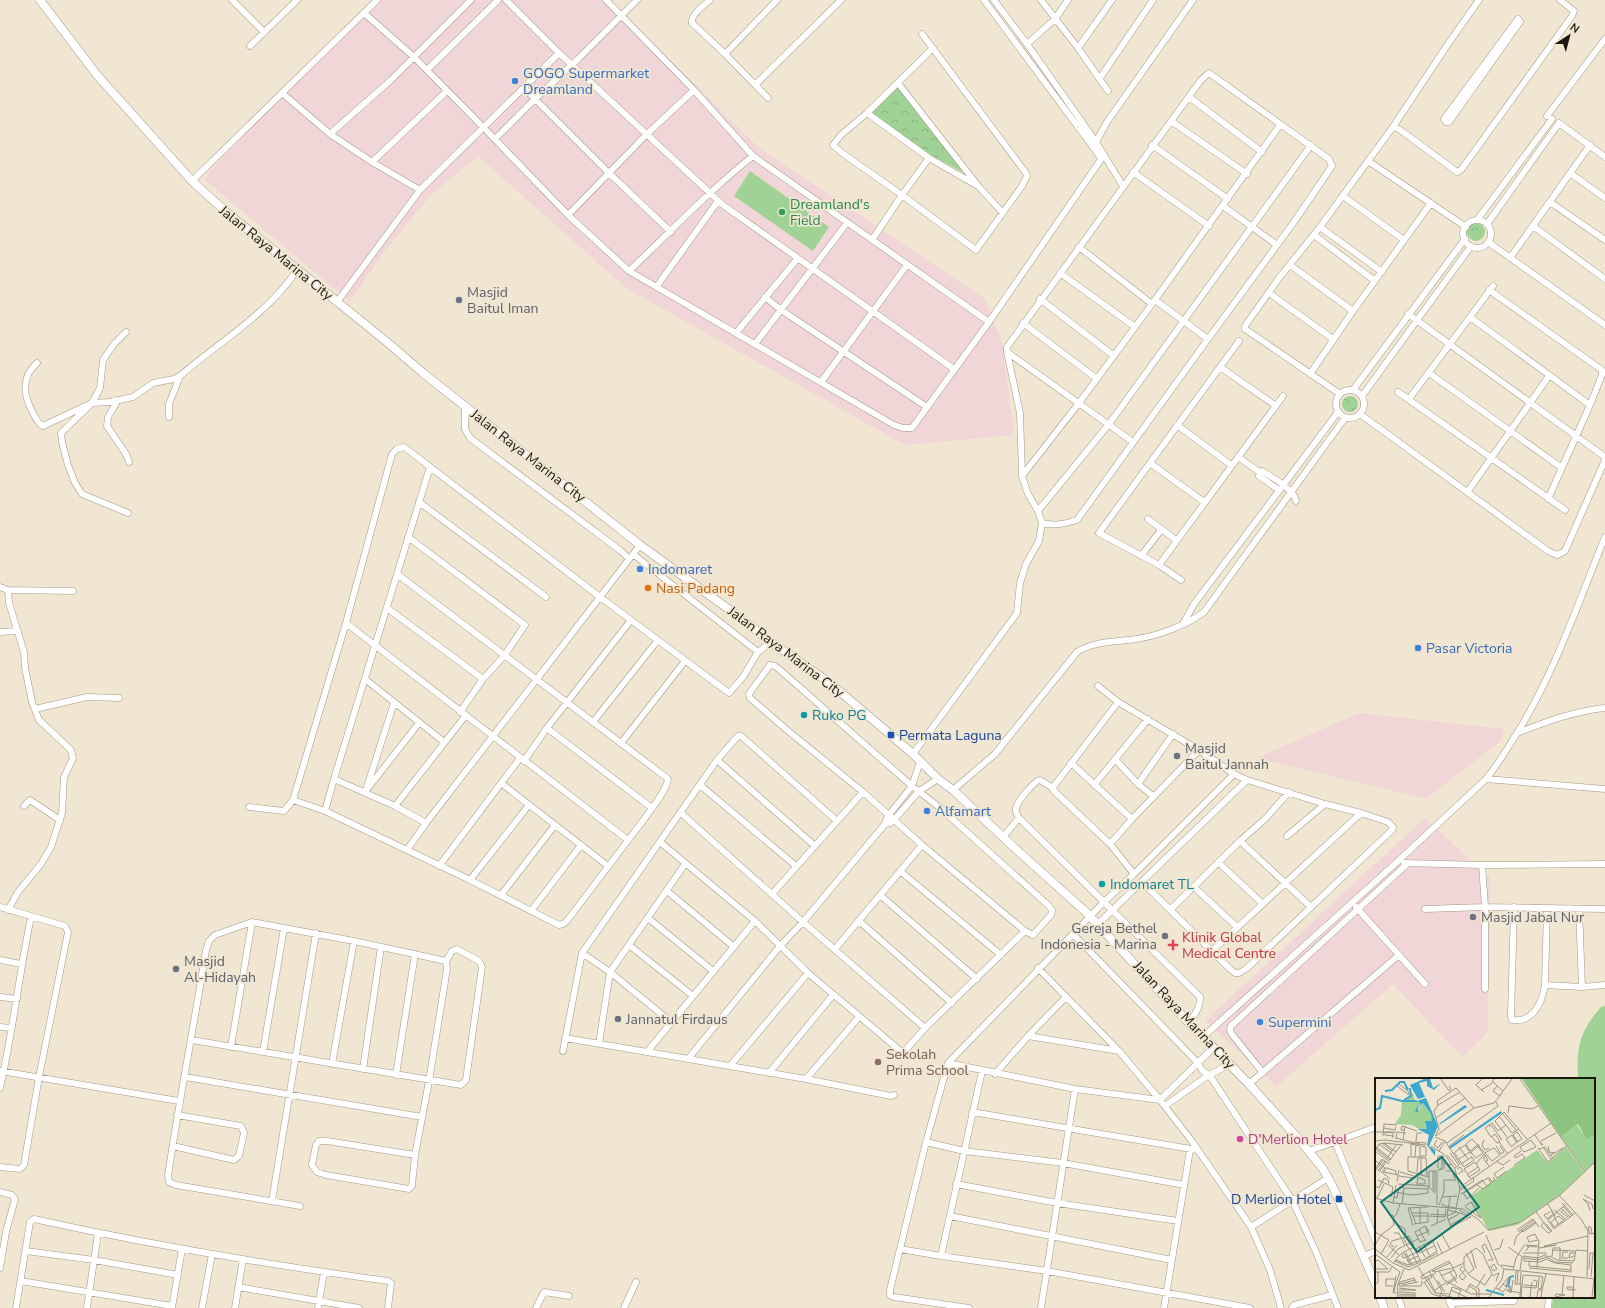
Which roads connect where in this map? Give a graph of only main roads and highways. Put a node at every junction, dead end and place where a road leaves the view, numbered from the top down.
1 (40, 0) edge
2 (1375, 1283) edge
3 (1380, 1298) edge
4 (1384, 1308) edge

1 - 2 main road, Jalan Raya Marina City
3 - 4 main road

